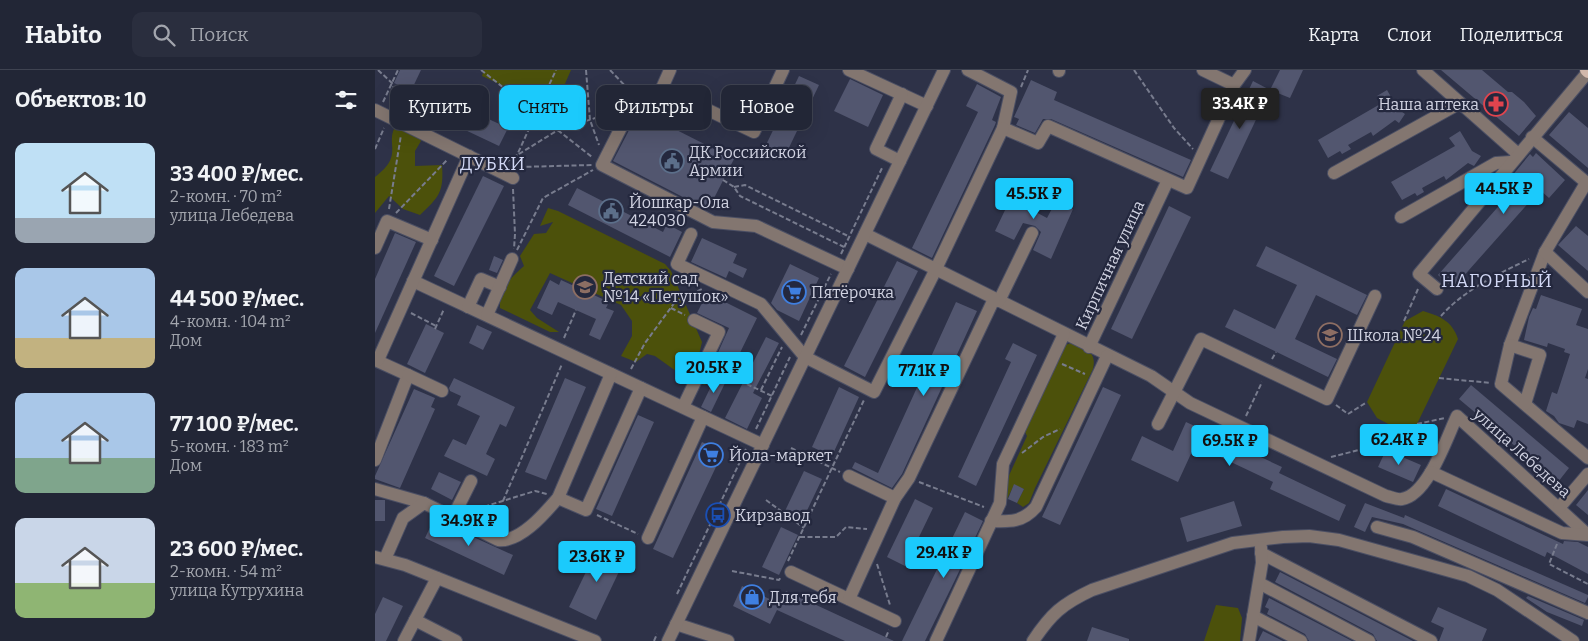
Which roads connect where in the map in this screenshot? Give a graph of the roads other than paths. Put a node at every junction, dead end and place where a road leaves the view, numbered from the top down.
1 (670, 70) edge
2 (783, 70) edge
3 (849, 70) edge
4 (944, 70) edge
5 (968, 70) edge
6 (1203, 70) edge
7 (1245, 70) edge
8 (1423, 70) edge
9 (1587, 71) edge
10 (663, 85) edge
11 (1234, 85) junction
12 (902, 94) junction
13 (1460, 103) junction
14 (927, 106) junction
15 (377, 111) edge
16 (711, 111) edge
17 (1003, 128) junction
18 (620, 130) edge
19 (1533, 137) junction
20 (469, 156) junction
21 (1515, 158) junction
22 (895, 159) junction
23 (1334, 173) dead end
24 (513, 178) road end
25 (1168, 180) junction
26 (1587, 184) edge
27 (1401, 217) dead end
28 (1032, 233) dead end
29 (691, 234) dead end
30 (861, 237) junction
31 (432, 240) junction
32 (375, 248) edge
33 (1545, 252) junction
34 (512, 259) road end
35 (848, 269) junction
36 (936, 270) junction
37 (413, 281) junction
38 (500, 287) junction
39 (1437, 289) dead end
40 (1588, 292) edge
41 (1375, 296) dead end
42 (996, 300) junction
43 (468, 307) junction
44 (487, 315) junction
45 (694, 320) road end
46 (1063, 334) junction
47 (1510, 345) junction
48 (1089, 347) junction
49 (1107, 356) junction
50 (805, 357) junction
51 (377, 360) edge
52 (611, 374) junction
53 (408, 375) junction
54 (641, 388) junction
55 (442, 391) dead end
56 (1174, 393) junction
57 (1525, 404) junction
58 (683, 407) junction
59 (703, 417) junction
60 (1159, 424) dead end
61 (757, 442) junction
62 (1588, 458) edge
63 (375, 460) edge
64 (1431, 472) junction
65 (1588, 474) edge
66 (849, 476) road end
67 (471, 481) dead end
68 (375, 489) edge
69 (559, 498) junction
70 (895, 498) junction
71 (424, 503) junction
72 (1559, 508) junction
73 (994, 516) junction
74 (453, 517) junction
75 (1377, 527) dead end
76 (1588, 535) edge
77 (648, 538) road end
78 (1261, 546) junction
79 (380, 558) edge
80 (786, 572) road end
81 (437, 578) junction
82 (1259, 583) junction
83 (849, 600) junction
84 (1588, 613) edge
85 (1253, 616) junction
86 (415, 620) junction
87 (895, 620) road end
88 (676, 624) junction
89 (565, 635) edge
90 (663, 637) edge
91 (404, 641) edge
92 (456, 641) edge
93 (595, 641) edge
94 (728, 641) edge
95 (936, 641) edge
96 (1033, 641) edge
97 (1249, 641) edge
98 (1301, 641) edge
99 (1369, 641) edge
100 (1431, 641) edge
101 (1573, 641) edge

1 - 10 street
2 - 16 street
3 - 12 street
4 - 14 street
5 - 17 street
6 - 11 street
7 - 11 street
8 - 13 street
9 - 19 street
11 - 25 street
12 - 14 street
12 - 22 street
13 - 21 street
13 - 23 street
14 - 22 street
15 - 20 street
17 - 25 street
17 - 36 street
18 - 35 street
19 - 21 street
19 - 26 street
20 - 24 street
20 - 31 street
21 - 27 street
21 - 39 street
22 - 30 street
25 - 48 street, Кирпичная улица
26 - 33 street
28 - 42 street
29 - 50 street
30 - 35 street
30 - 36 street
31 - 32 street
31 - 37 street
33 - 40 street
33 - 47 street
34 - 38 street
35 - 50 street
36 - 42 street
36 - 50 street
37 - 43 street
37 - 51 street
38 - 43 street
38 - 44 street
41 - 56 street
42 - 46 street
42 - 70 street
43 - 44 street
44 - 52 street
45 - 58 street
46 - 48 street
46 - 73 street, Кирпичная улица
47 - 57 street
47 - 57 street
48 - 49 street, Кирпичная улица
49 - 56 street, Кирпичная улица
49 - 73 street
50 - 61 street
51 - 53 street
52 - 54 street
52 - 69 street
53 - 55 street
53 - 63 street
54 - 58 street
54 - 69 street
56 - 60 street
56 - 64 street, Кирпичная улица
57 - 62 street
58 - 59 street
59 - 61 street
59 - 77 street
61 - 88 street
64 - 72 street, улица Лебедева
64 - 76 street
65 - 72 street
66 - 70 street
67 - 74 street
68 - 71 street
69 - 74 street
70 - 83 street
71 - 74 street
71 - 79 street
72 - 76 street, улица Лебедева
73 - 95 street, Кирпичная улица
75 - 84 street
78 - 82 street
78 - 96 street
78 - 100 street
78 - 101 street
79 - 81 street
80 - 83 street
81 - 86 street
81 - 89 street
82 - 85 street
82 - 99 street
83 - 87 street
85 - 97 street
85 - 98 street
86 - 91 street
86 - 92 street
88 - 90 street
88 - 94 street
89 - 93 street

